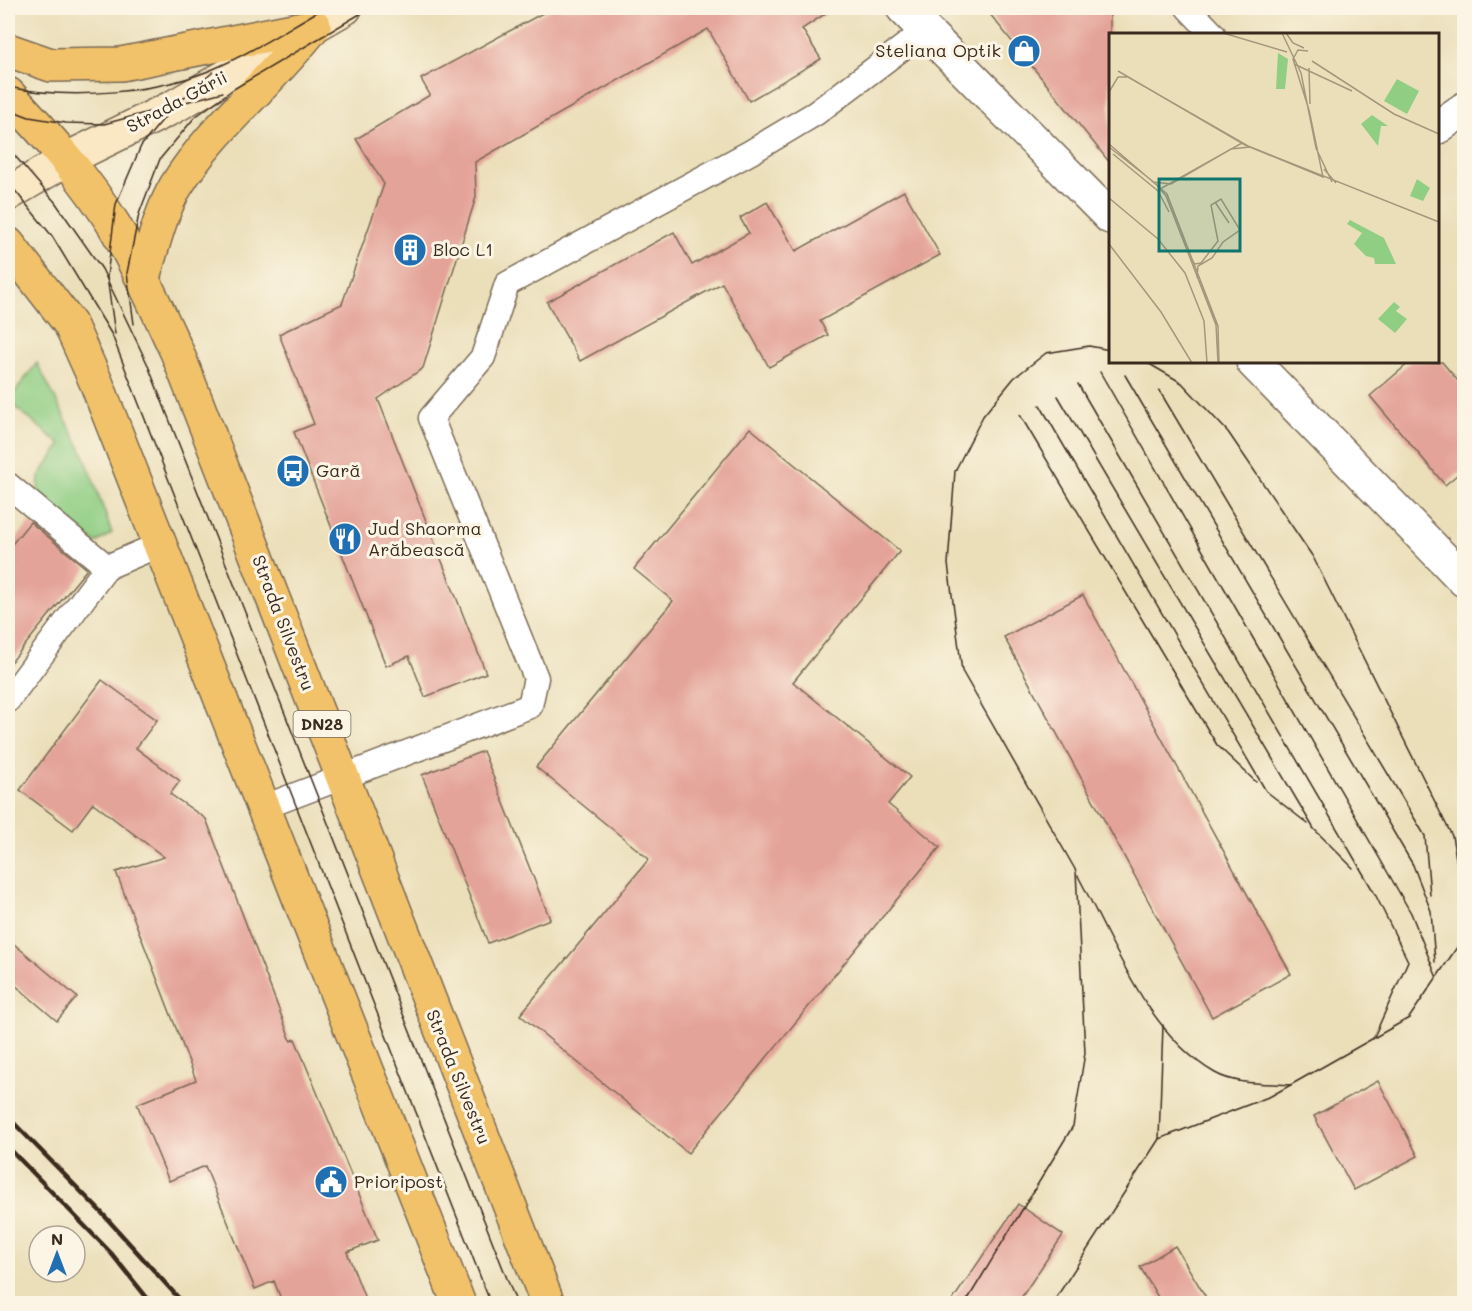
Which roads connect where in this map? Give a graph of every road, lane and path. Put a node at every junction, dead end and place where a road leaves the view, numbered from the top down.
1 (345, 8) edge
2 (1188, 8) edge
3 (914, 19) edge
4 (314, 26) junction
5 (1212, 33) edge
6 (8, 50) edge
7 (8, 94) edge
8 (1464, 109) edge
9 (1439, 126) edge
10 (67, 159) junction
11 (8, 194) edge
12 (1109, 216) edge
13 (8, 244) edge
14 (143, 277) junction
15 (1254, 363) edge
16 (8, 484) edge
17 (160, 544) junction
18 (107, 567) junction
19 (1464, 580) edge
20 (8, 700) edge
21 (343, 777) junction
22 (264, 807) junction
23 (459, 1304) edge
24 (548, 1304) edge

1 - 4 main road, Strada Gării
2 - 5 lane
3 - 12 street
3 - 21 lane
4 - 6 main road
4 - 10 main road, Strada Gării
4 - 14 main road
7 - 10 main road, DN28
8 - 9 street
10 - 11 main road, Strada Gării
10 - 14 main road, Strada Silvestru / DN28
13 - 17 main road
14 - 21 main road, Strada Silvestru / DN28
15 - 19 street
16 - 18 lane
17 - 18 lane
17 - 22 main road
18 - 20 lane
21 - 22 lane
21 - 24 main road, Strada Silvestru / DN28
22 - 23 main road

